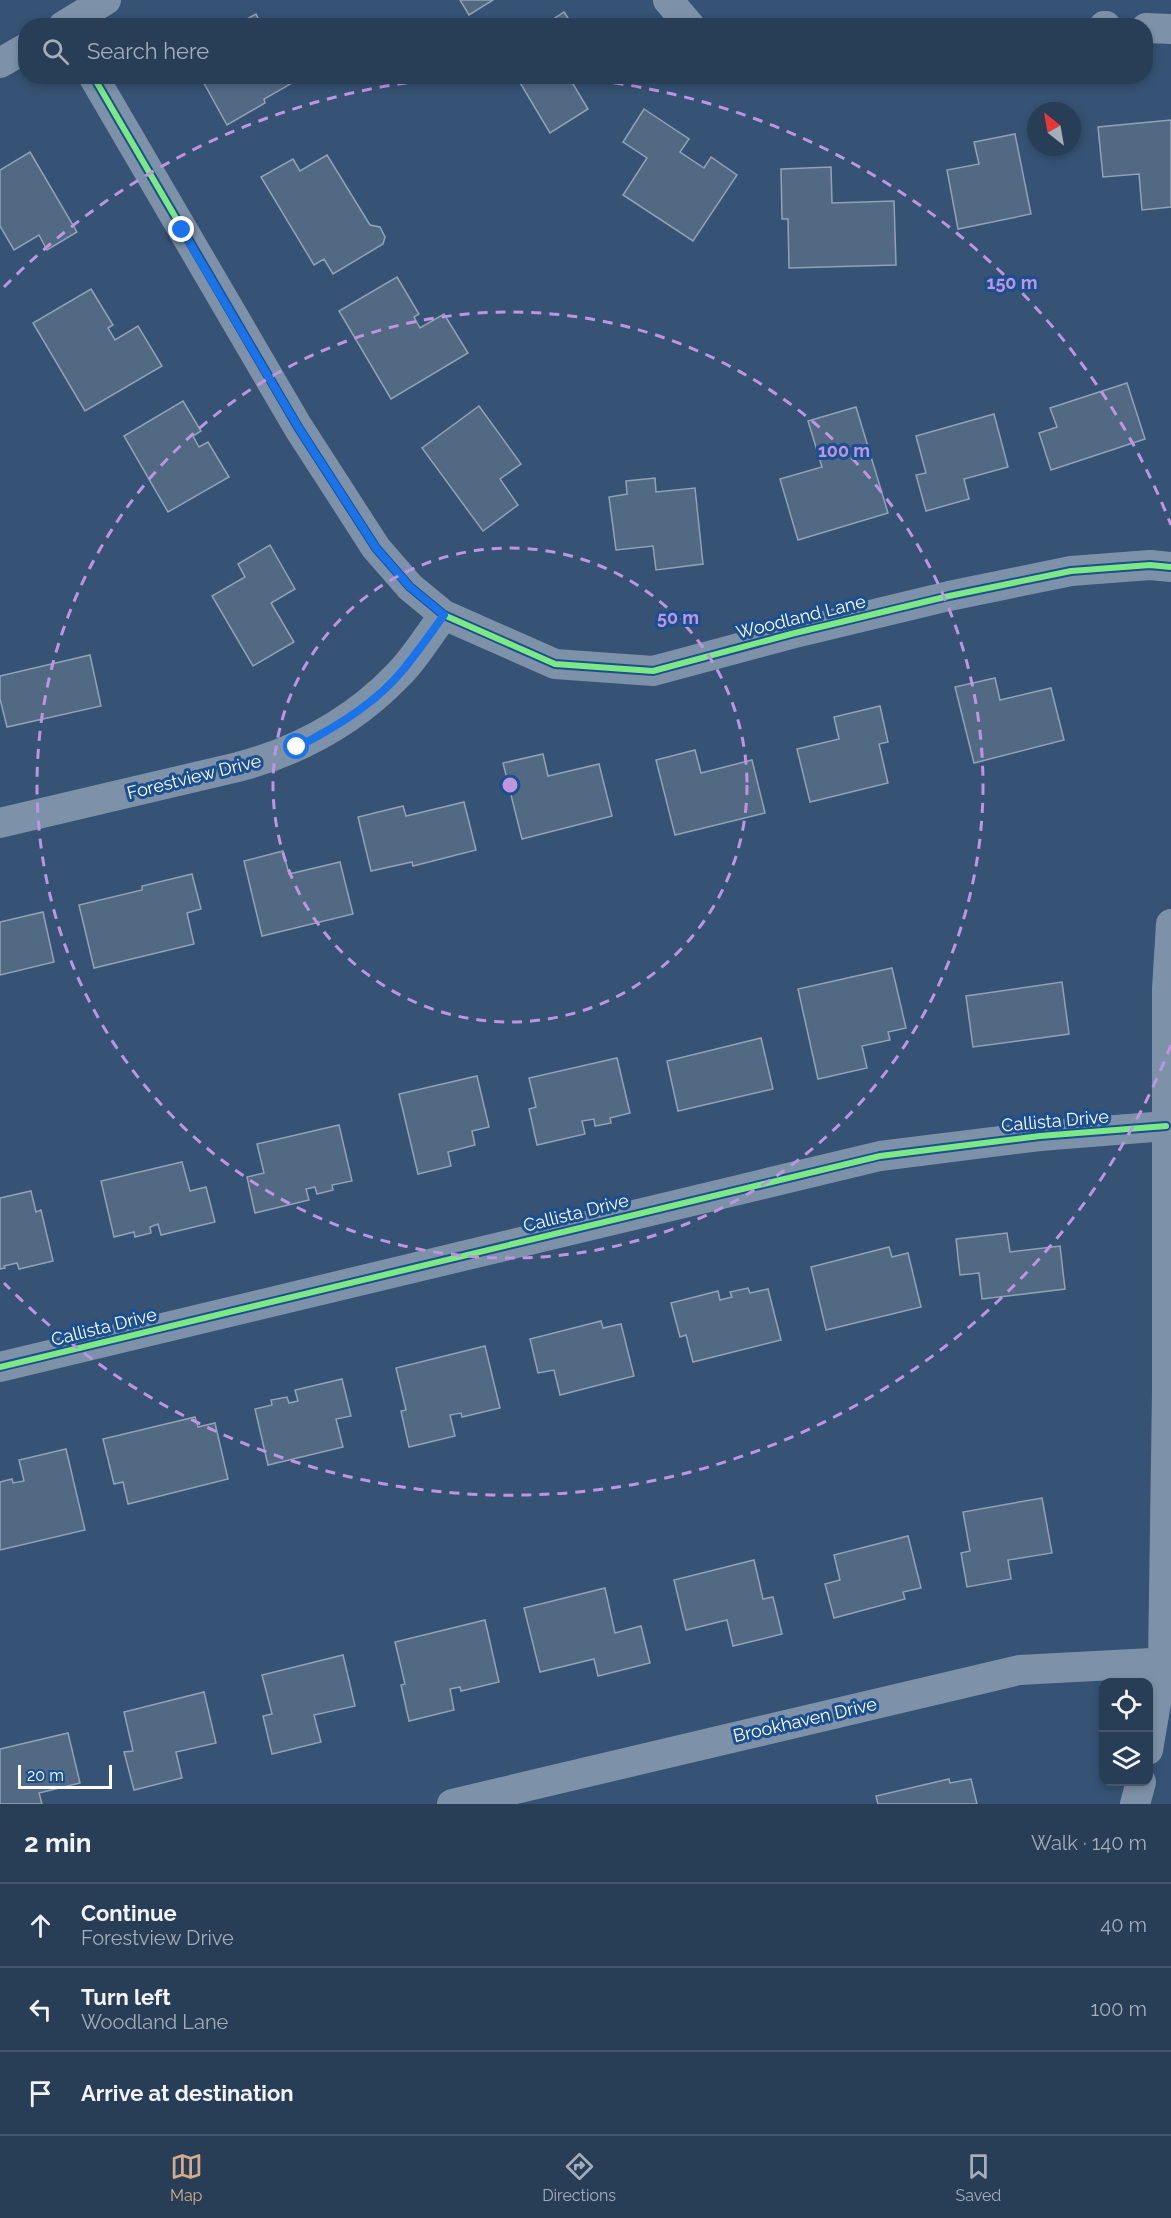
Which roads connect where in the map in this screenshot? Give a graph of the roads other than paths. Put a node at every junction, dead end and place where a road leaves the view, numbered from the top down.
1 (106, 0) edge
2 (668, 0) edge
3 (76, 18) edge
4 (683, 18) edge
5 (1153, 28) edge
6 (1171, 29) edge
7 (18, 53) edge
8 (0, 63) edge
9 (98, 84) edge
10 (1171, 567) edge
11 (444, 615) junction
12 (0, 823) edge
13 (1171, 924) edge
14 (1166, 1126) junction
15 (0, 1367) edge
16 (1167, 1662) edge
17 (1153, 1732) edge
18 (1140, 1786) edge
19 (452, 1804) edge
20 (1135, 1804) edge

1 - 3 street
2 - 4 street
5 - 6 street
7 - 8 street
9 - 11 street, Woodland Lane
10 - 11 street, Woodland Lane
11 - 12 street, Forestview Drive
13 - 14 street
14 - 15 street, Callista Drive
14 - 16 street
16 - 17 street
16 - 19 street, Brookhaven Drive
18 - 20 street

